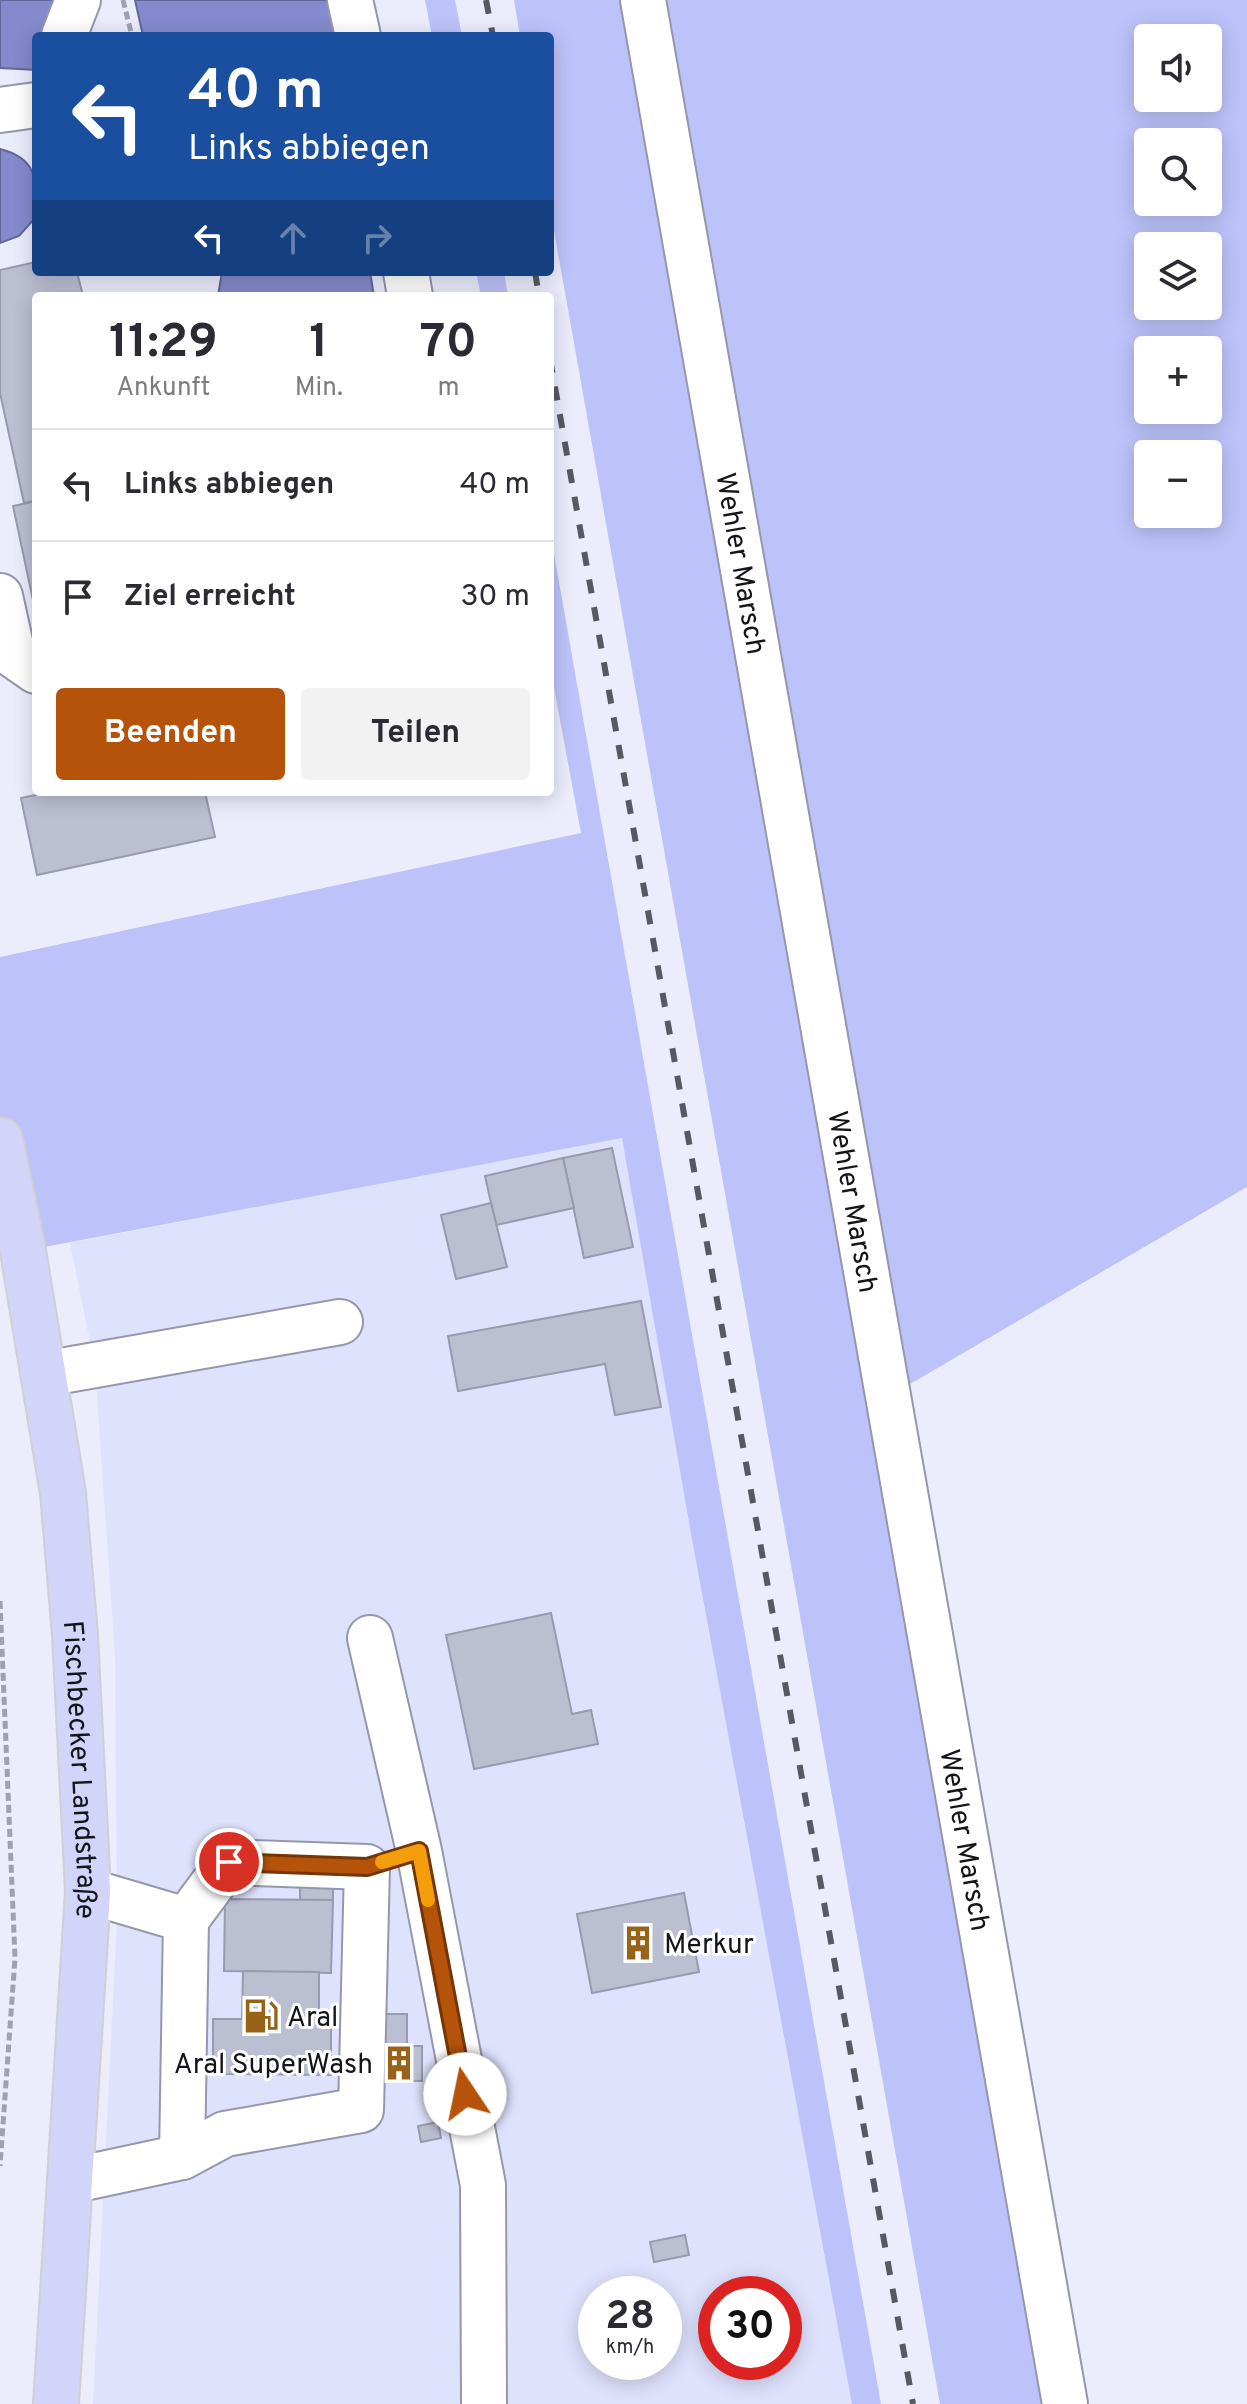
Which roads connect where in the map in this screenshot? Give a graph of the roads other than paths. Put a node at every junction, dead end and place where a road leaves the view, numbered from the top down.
1 (78, 0) edge
2 (350, 0) edge
3 (643, 0) edge
4 (66, 32) edge
5 (357, 32) edge
6 (32, 106) edge
7 (0, 110) edge
8 (0, 596) edge
9 (32, 668) edge
10 (0, 1140) edge
11 (340, 1322) dead end
12 (44, 1374) junction
13 (370, 1638) dead end
14 (415, 1840) junction
15 (367, 1867) junction
16 (88, 1891) junction
17 (186, 1920) junction
18 (182, 2157) junction
19 (70, 2181) junction
20 (56, 2404) edge
21 (484, 2404) edge
22 (1065, 2404) edge

1 - 4 street
2 - 5 street
3 - 22 street, Wehler Marsch
6 - 7 street
8 - 9 street
10 - 12 main road, Fischbecker Landstraße
11 - 12 street
12 - 16 main road, Fischbecker Landstraße
13 - 14 street
14 - 15 street
14 - 21 street
15 - 17 street
15 - 18 street
16 - 17 street
16 - 19 main road, Fischbecker Landstraße
17 - 18 street
18 - 19 street
19 - 20 main road, Fischbecker Landstraße

